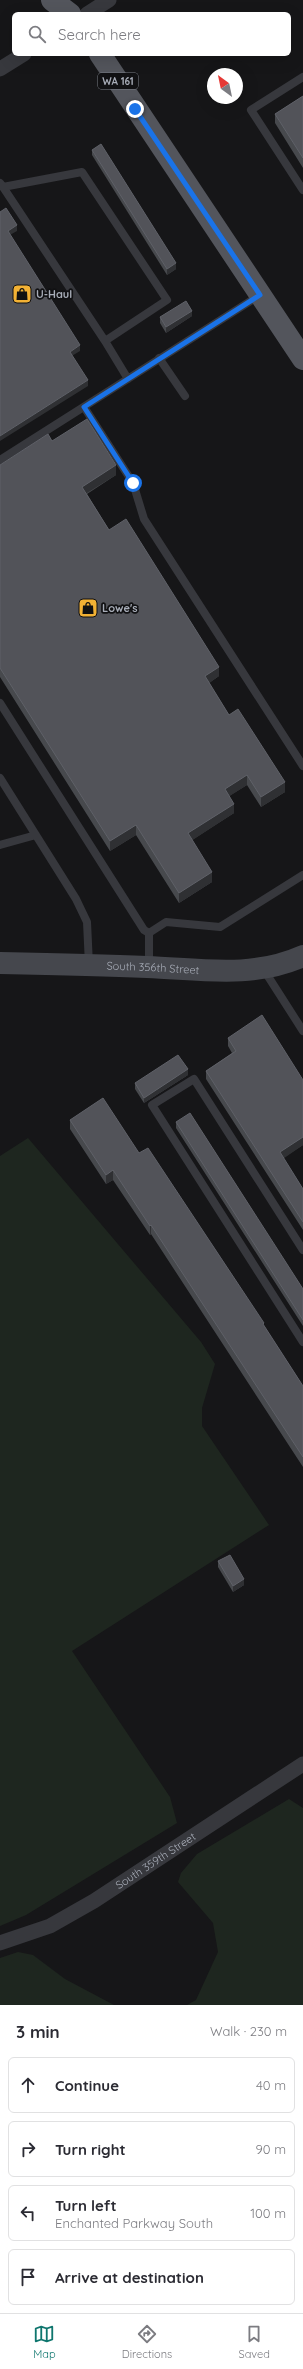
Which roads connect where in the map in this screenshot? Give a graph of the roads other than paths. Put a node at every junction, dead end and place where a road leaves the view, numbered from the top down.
1 (52, 0) edge
2 (76, 0) edge
3 (109, 0) edge
4 (67, 12) edge
5 (77, 12) edge
6 (90, 12) edge
7 (21, 56) edge
8 (101, 56) edge
9 (0, 69) edge
10 (303, 77) edge
11 (1, 185) edge
12 (303, 190) edge
13 (260, 295) junction
14 (105, 341) junction
15 (159, 358) junction
16 (303, 359) edge
17 (128, 379) junction
18 (185, 396) dead end
19 (84, 407) junction
20 (0, 460) edge
21 (0, 703) edge
22 (303, 766) edge
23 (0, 778) edge
24 (36, 835) junction
25 (0, 845) edge
26 (303, 875) edge
27 (150, 933) junction
28 (303, 956) edge
29 (0, 963) edge
30 (89, 965) junction
31 (149, 967) junction
32 (264, 969) junction
33 (303, 1031) edge
34 (303, 1250) edge
35 (303, 1342) edge
36 (303, 1764) edge
37 (0, 1944) edge

1 - 4 main road
2 - 5 main road
3 - 6 street
7 - 9 street
8 - 13 main road, WA 161
10 - 12 lane
11 - 14 lane
11 - 14 lane
13 - 15 lane
13 - 16 main road, WA 161
14 - 17 lane
15 - 17 lane
15 - 18 lane
17 - 19 lane
19 - 20 lane
19 - 22 lane
21 - 27 lane
23 - 24 lane
24 - 25 lane
24 - 30 lane
26 - 27 lane
27 - 31 lane
28 - 32 main road, South 356th Street
29 - 30 main road, South 356th Street
30 - 31 main road, South 356th Street
31 - 32 main road, South 356th Street
32 - 33 lane
34 - 35 lane
36 - 37 street, South 359th Street

